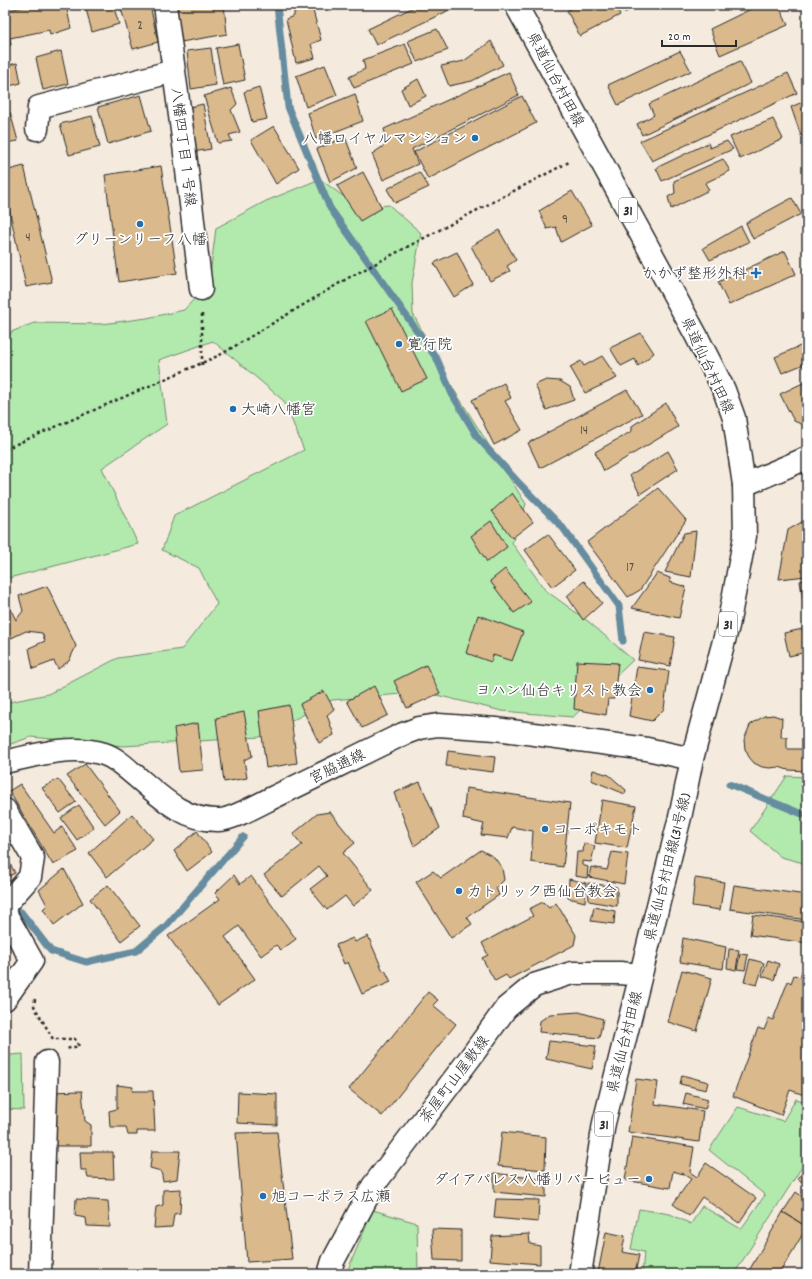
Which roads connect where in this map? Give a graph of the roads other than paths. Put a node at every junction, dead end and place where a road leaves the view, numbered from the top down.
1 (165, 5) edge
2 (516, 5) edge
3 (174, 71) junction
4 (37, 129) dead end
5 (201, 289) dead end
6 (807, 458) edge
7 (744, 485) junction
8 (692, 759) junction
9 (5, 762) edge
10 (5, 810) edge
11 (5, 905) edge
12 (5, 914) edge
13 (640, 975) junction
14 (5, 999) edge
15 (47, 1062) road end
16 (40, 1274) edge
17 (329, 1274) edge
18 (580, 1274) edge

1 - 3 street, 八幡四丁目１号線
2 - 7 street, 県道仙台村田線 / 31
3 - 4 street
3 - 5 street, 八幡四丁目１号線
6 - 7 street
7 - 8 street, 県道仙台村田線 / 31
8 - 9 street, 宮脇通線
8 - 13 street, 県道仙台村田線(31号線) / 31
10 - 11 street
12 - 14 street
13 - 17 street, 茶屋町山屋敷線
13 - 18 street, 県道仙台村田線 / 31
15 - 16 street

